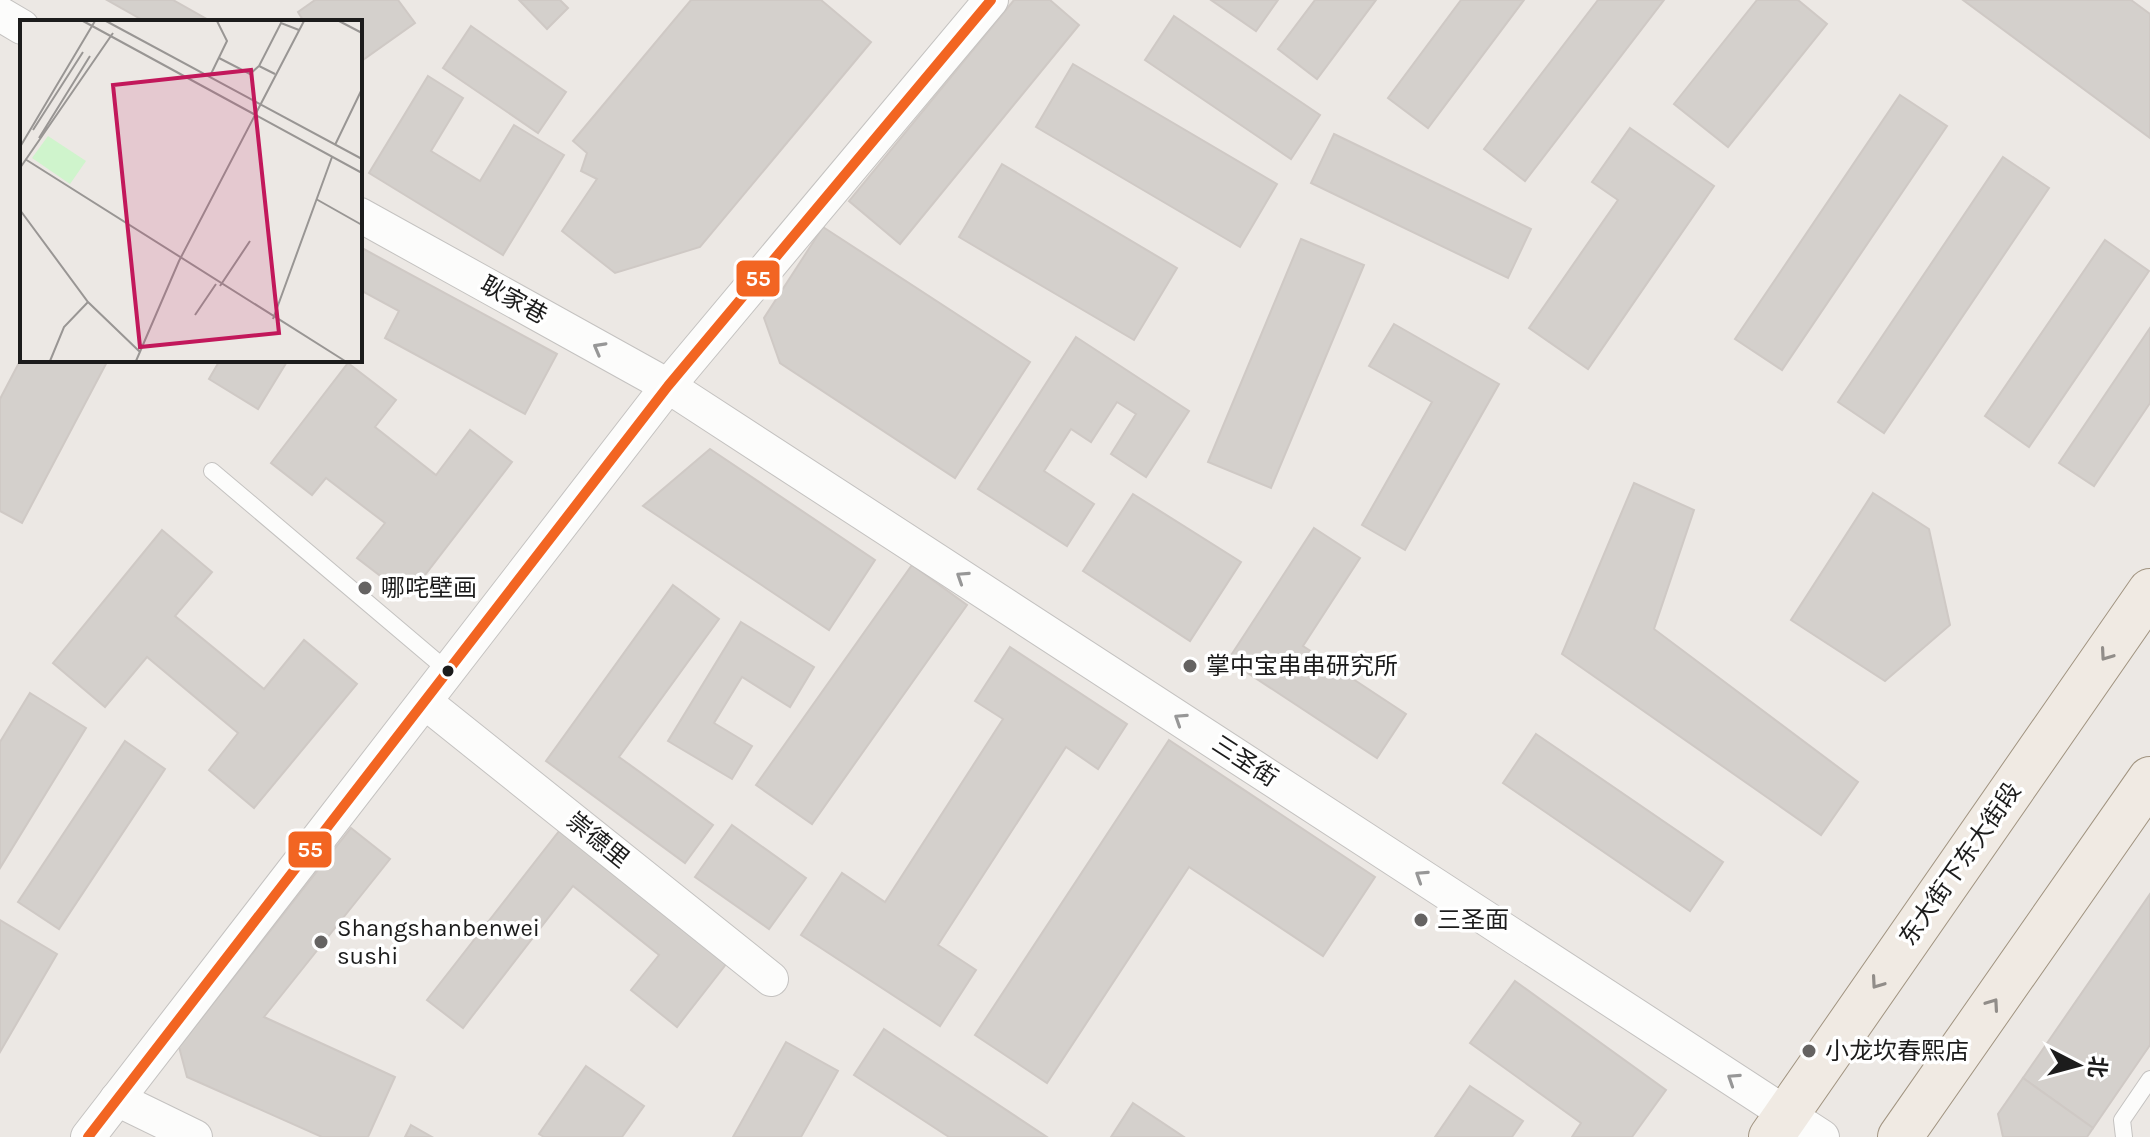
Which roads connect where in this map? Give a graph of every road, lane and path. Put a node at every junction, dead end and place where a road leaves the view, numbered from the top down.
1 (991, 0) edge
2 (0, 14) edge
3 (20, 26) edge
4 (362, 216) edge
5 (668, 386) junction
6 (212, 471) dead end
7 (2150, 591) edge
8 (448, 671) junction
9 (425, 702) junction
10 (2146, 793) edge
11 (771, 979) dead end
12 (2150, 1079) edge
13 (117, 1099) junction
14 (1793, 1129) edge
15 (88, 1137) edge
16 (195, 1137) edge
17 (1900, 1137) edge
18 (2124, 1137) edge

1 - 5 street
2 - 3 street
5 -> 4 street, 耿家巷
5 - 8 street
14 -> 5 street, 三圣街
6 - 8 lane
7 -> 14 main road, 东大街下东大街段
8 - 9 street
9 - 11 street, 崇德里
9 - 13 street
17 -> 10 main road
12 - 18 lane
13 - 15 street
13 - 16 street

